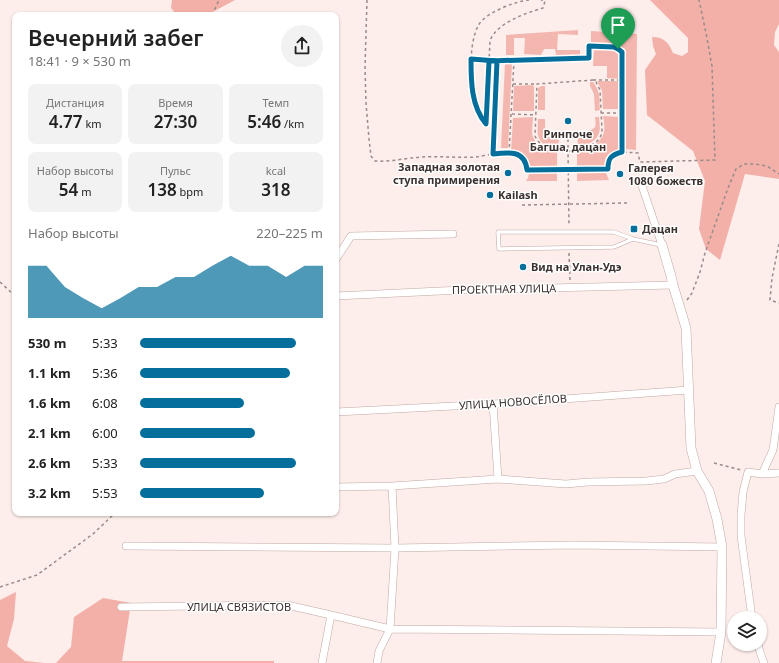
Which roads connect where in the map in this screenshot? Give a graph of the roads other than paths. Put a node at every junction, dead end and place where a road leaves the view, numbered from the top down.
1 (641, 183) dead end
2 (453, 234) dead end
3 (633, 239) junction
4 (662, 245) junction
5 (339, 254) edge
6 (673, 286) junction
7 (339, 296) edge
8 (689, 390) junction
9 (493, 404) junction
10 (779, 407) edge
11 (339, 412) edge
12 (697, 471) junction
13 (779, 473) edge
14 (762, 474) junction
15 (498, 480) junction
16 (392, 486) junction
17 (339, 487) edge
18 (126, 546) dead end
19 (722, 547) junction
20 (395, 548) junction
21 (121, 607) dead end
22 (751, 611) edge
23 (331, 615) junction
24 (390, 628) junction
25 (721, 632) junction
26 (760, 651) edge
27 (322, 663) edge
28 (376, 663) edge
29 (716, 663) edge
30 (764, 663) edge

1 - 4 street
2 - 5 street
3 - 3 lane
3 - 4 lane
4 - 6 street
6 - 7 street, ПРОЕКТНАЯ УЛИЦА
6 - 8 street
8 - 9 street, УЛИЦА НОВОСЁЛОВ
8 - 12 street
9 - 11 street, УЛИЦА НОВОСЁЛОВ
9 - 15 street
10 - 14 street
12 - 15 street
12 - 19 street
13 - 14 street
14 - 22 street
15 - 16 street
16 - 17 street
16 - 20 street
18 - 20 street
19 - 20 street
19 - 25 street
20 - 24 street
21 - 23 street, УЛИЦА СВЯЗИСТОВ
23 - 24 street, УЛИЦА СВЯЗИСТОВ
23 - 27 street
24 - 25 street, УЛИЦА СВЯЗИСТОВ
24 - 28 street
25 - 29 street
26 - 30 street

